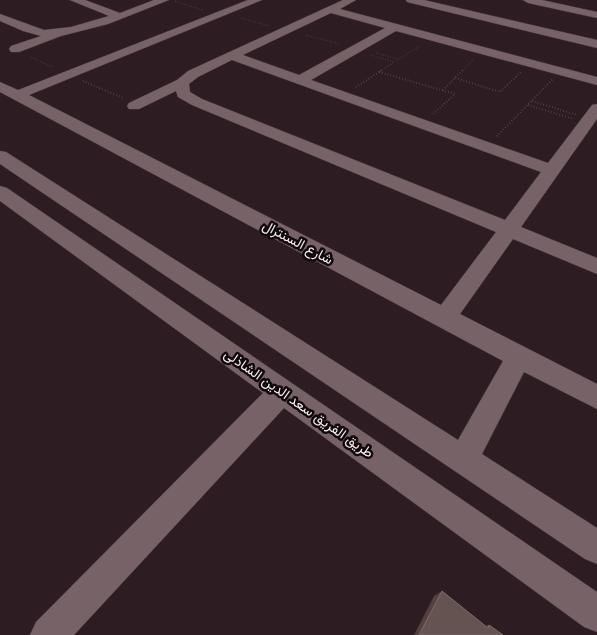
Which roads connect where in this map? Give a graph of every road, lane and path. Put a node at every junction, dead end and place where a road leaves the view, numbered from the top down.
1 (75, 0) edge
2 (164, 0) edge
3 (172, 0) edge
4 (257, 0) edge
5 (351, 0) edge
6 (411, 0) edge
7 (455, 0) edge
8 (528, 0) edge
9 (443, 8) junction
10 (331, 10) junction
11 (222, 14) junction
12 (597, 14) edge
13 (118, 16) junction
14 (0, 17) edge
15 (395, 27) junction
16 (287, 30) junction
17 (62, 33) junction
18 (434, 37) junction
19 (597, 44) edge
20 (16, 49) dead end
21 (356, 49) junction
22 (482, 50) junction
23 (232, 56) junction
24 (399, 60) junction
25 (395, 62) junction
26 (530, 63) junction
27 (561, 71) junction
28 (380, 72) junction
29 (455, 78) junction
30 (301, 80) junction
31 (597, 81) edge
32 (182, 83) junction
33 (9, 90) edge
34 (443, 90) junction
35 (343, 95) junction
36 (532, 101) junction
37 (528, 105) junction
38 (134, 106) dead end
39 (591, 116) edge
40 (422, 124) junction
41 (487, 146) junction
42 (0, 156) edge
43 (552, 170) junction
44 (52, 190) junction
45 (8, 198) edge
46 (88, 214) junction
47 (54, 230) junction
48 (508, 230) junction
49 (597, 266) edge
50 (444, 319) junction
51 (518, 358) junction
52 (282, 391) junction
53 (597, 398) edge
54 (463, 460) junction
55 (597, 548) edge
56 (597, 614) edge
57 (49, 635) edge

1 - 13 street
2 - 13 street
3 - 11 path
4 - 11 street
5 - 10 street
6 - 9 street
7 - 9 street
8 - 12 street
9 - 19 street
10 - 15 street
10 - 16 street
11 - 16 path
11 - 33 street
13 - 17 street
14 - 17 street
15 - 18 street
15 - 21 street
16 - 21 path
16 - 23 street
17 - 20 street
18 - 22 street
18 - 24 path
21 - 24 path
21 - 25 path
21 - 30 street
22 - 26 street
22 - 29 path
23 - 30 street
23 - 32 street
24 - 25 path
25 - 28 path
26 - 27 street
26 - 29 path
27 - 31 street
27 - 36 path
28 - 34 path
28 - 35 path
29 - 34 path
30 - 35 street
32 - 38 street
32 - 48 street
33 - 50 street, شارع السنترال
34 - 40 path
35 - 40 street
36 - 37 path
36 - 39 path
37 - 39 path
37 - 41 path
39 - 43 street
40 - 41 street
41 - 43 street
42 - 44 street
43 - 48 street
44 - 45 street
44 - 46 street
45 - 47 street, طريق الفريق سعد الدين الشاذلى
46 - 47 street
46 - 54 street
47 - 52 street, طريق الفريق سعد الدين الشاذلى
48 - 49 street
48 - 50 street
50 - 51 street, شارع السنترال
51 - 53 street, شارع السنترال
51 - 54 street
52 - 56 street, طريق الفريق سعد الدين الشاذلى
52 - 57 street
54 - 55 street

